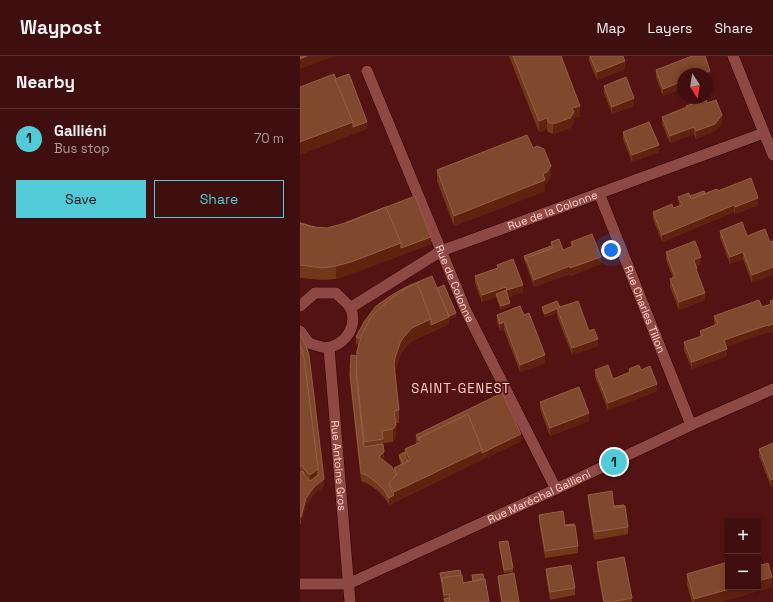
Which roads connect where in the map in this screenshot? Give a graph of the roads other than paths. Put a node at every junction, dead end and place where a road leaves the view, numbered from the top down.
1 (733, 56) edge
2 (367, 72) dead end
3 (764, 133) junction
4 (773, 155) edge
5 (599, 193) junction
6 (441, 251) junction
7 (300, 306) edge
8 (350, 308) junction
9 (300, 331) edge
10 (329, 348) junction
11 (773, 389) edge
12 (691, 425) junction
13 (556, 490) junction
14 (300, 584) edge
15 (348, 584) junction
16 (350, 602) edge

1 - 3 street
2 - 6 street, Rue de Colonne
3 - 4 street
3 - 5 street, Rue de la Colonne
5 - 6 street, Rue de la Colonne
5 - 12 street, Rue Charles Tillon
6 - 8 street, Rue de la Colonne
6 - 13 street, Rue de Colonne
7 - 8 street
8 - 10 street
9 - 10 street
10 - 15 street, Rue Antoine Gros
11 - 12 street, Rue Maréchal Gallieni
12 - 13 street, Rue Maréchal Gallieni
13 - 15 street, Rue Maréchal Gallieni
14 - 15 street, Rue Maréchal Gallieni
15 - 16 street, Rue Antoine Gros

